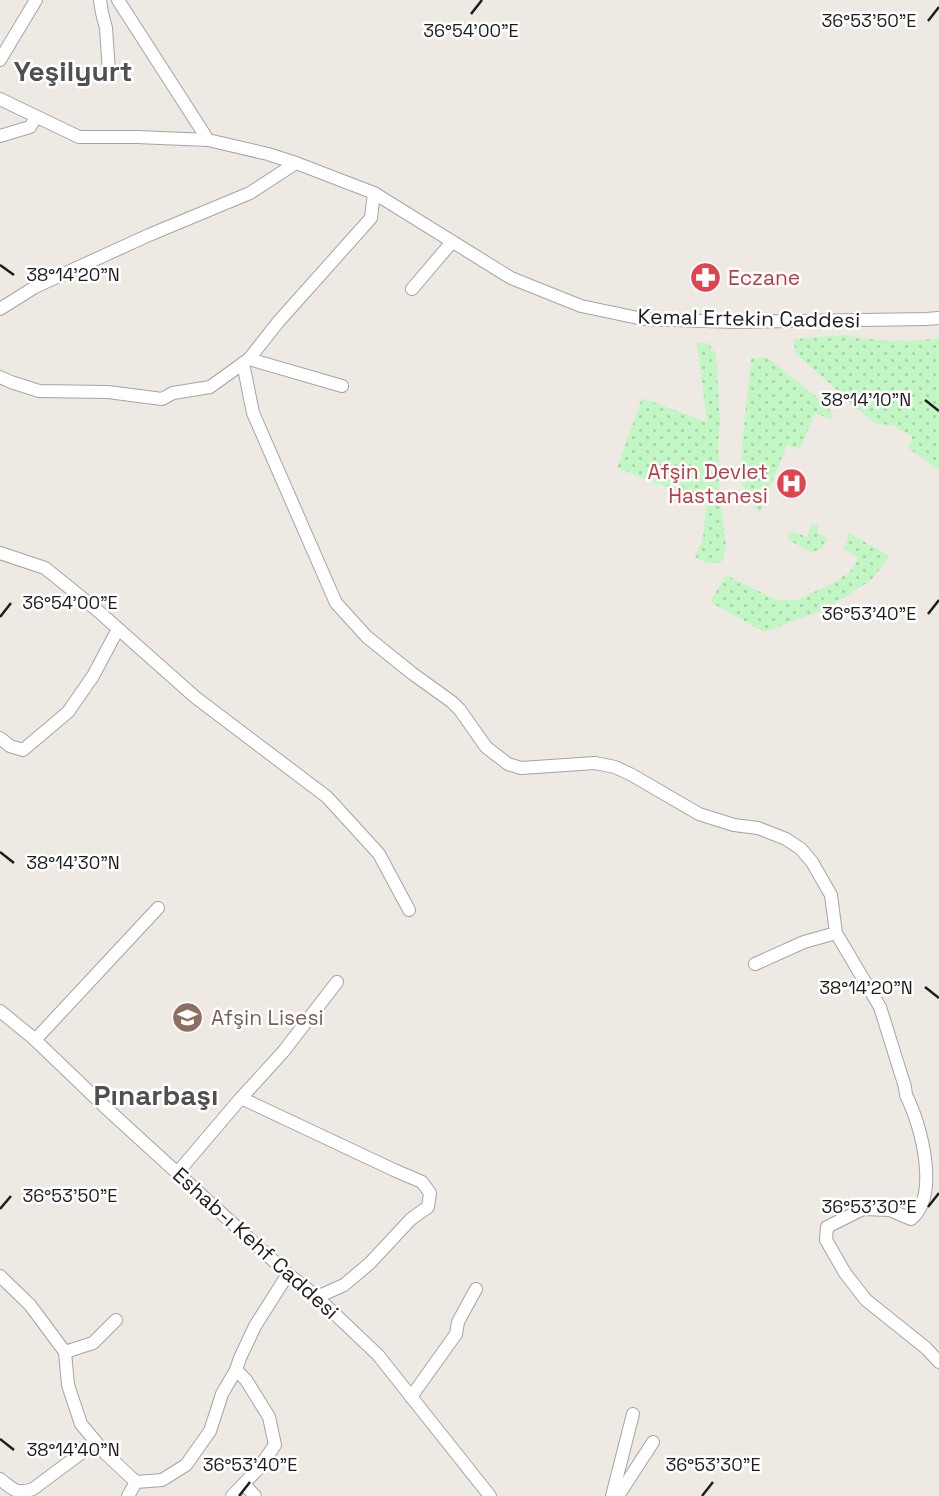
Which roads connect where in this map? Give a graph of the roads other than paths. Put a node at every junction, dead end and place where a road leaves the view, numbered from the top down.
1 (36, 0) edge
2 (100, 0) edge
3 (118, 0) edge
4 (0, 60) edge
5 (109, 72) dead end
6 (0, 99) edge
7 (36, 117) junction
8 (0, 136) edge
9 (208, 141) junction
10 (296, 163) junction
11 (374, 193) junction
12 (452, 242) junction
13 (412, 289) dead end
14 (0, 309) edge
15 (939, 318) edge
16 (246, 361) junction
17 (0, 377) edge
18 (342, 386) dead end
19 (0, 553) edge
20 (118, 629) junction
21 (0, 738) edge
22 (158, 908) dead end
23 (408, 910) dead end
24 (836, 933) junction
25 (755, 964) dead end
26 (337, 982) dead end
27 (0, 1011) edge
28 (35, 1040) junction
29 (241, 1098) junction
30 (178, 1172) junction
31 (288, 1274) junction
32 (0, 1276) edge
33 (476, 1289) dead end
34 (317, 1297) junction
35 (117, 1320) dead end
36 (65, 1352) junction
37 (939, 1362) edge
38 (236, 1370) junction
39 (411, 1396) junction
40 (633, 1413) dead end
41 (96, 1442) junction
42 (653, 1442) dead end
43 (0, 1479) edge
44 (136, 1482) junction
45 (244, 1484) junction
46 (128, 1496) edge
47 (232, 1496) edge
48 (255, 1496) edge
49 (490, 1496) edge
50 (612, 1496) edge
51 (618, 1496) edge

1 - 4 street
2 - 5 street
3 - 9 street
6 - 7 street, Kemal Ertekin Caddesi
7 - 8 street
7 - 9 street, Kemal Ertekin Caddesi
9 - 10 street, Kemal Ertekin Caddesi
10 - 11 street, Kemal Ertekin Caddesi
10 - 14 street
11 - 12 street, Kemal Ertekin Caddesi
11 - 16 street
12 - 13 street
12 - 15 street, Kemal Ertekin Caddesi
16 - 17 street
16 - 18 street
16 - 24 street
19 - 20 street
20 - 21 street
20 - 23 street
22 - 28 street
24 - 25 street
24 - 37 street
26 - 29 street
27 - 28 street, Eshab-ı Kehf Caddesi
28 - 30 street, Eshab-ı Kehf Caddesi
29 - 30 street
29 - 34 street
30 - 31 street, Eshab-ı Kehf Caddesi
31 - 34 street, Eshab-ı Kehf Caddesi
31 - 38 street
32 - 36 street
33 - 39 street
34 - 39 street, Eshab-ı Kehf Caddesi
35 - 36 street
36 - 41 street
38 - 44 street
38 - 45 street
39 - 49 street, Eshab-ı Kehf Caddesi
40 - 50 street
41 - 43 street
41 - 44 street
42 - 51 street
44 - 46 street
45 - 47 street
45 - 48 street

